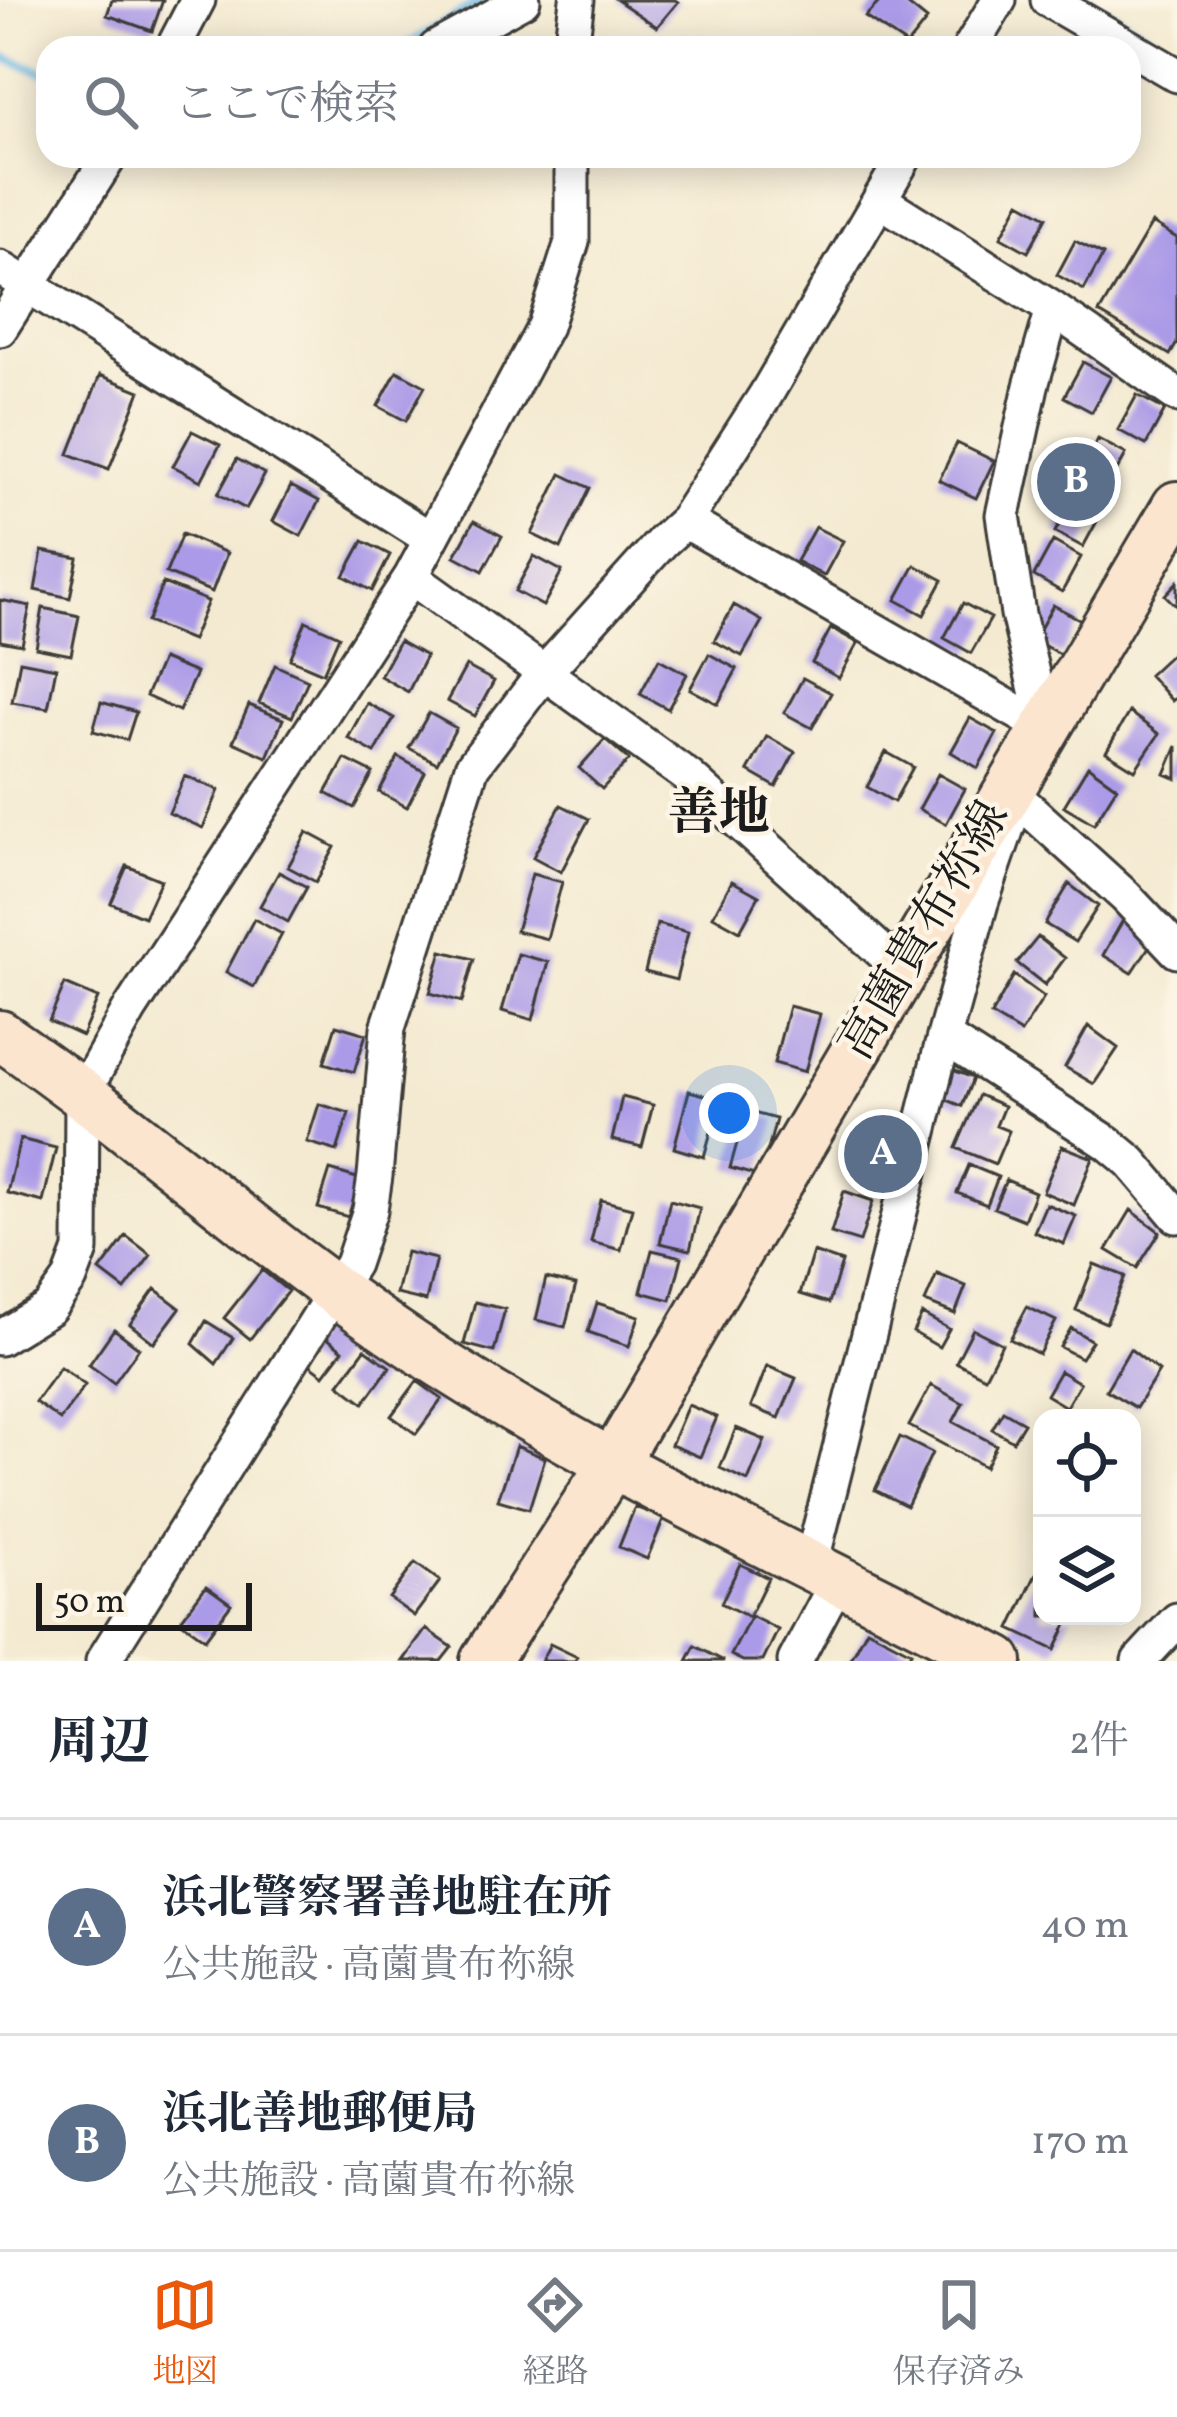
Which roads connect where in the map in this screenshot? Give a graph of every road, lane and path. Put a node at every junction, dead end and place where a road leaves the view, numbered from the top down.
1 (198, 0) edge
2 (523, 0) edge
3 (578, 0) edge
4 (999, 0) edge
5 (1048, 0) edge
6 (179, 36) edge
7 (458, 36) edge
8 (573, 36) edge
9 (977, 36) edge
10 (1110, 36) edge
11 (1141, 54) edge
12 (1177, 75) edge
13 (100, 168) edge
14 (572, 168) edge
15 (897, 168) edge
16 (880, 200) junction
17 (14, 276) edge
18 (1053, 310) junction
19 (0, 329) edge
20 (1177, 395) edge
21 (1174, 519) edge
22 (685, 521) junction
23 (431, 539) junction
24 (411, 577) junction
25 (544, 673) junction
26 (1045, 728) junction
27 (1017, 798) junction
28 (1177, 951) edge
29 (903, 971) junction
30 (0, 1035) edge
31 (944, 1037) junction
32 (82, 1095) junction
33 (1177, 1216) edge
34 (336, 1293) junction
35 (0, 1338) edge
36 (611, 1466) junction
37 (825, 1571) junction
38 (1177, 1620) edge
39 (103, 1661) edge
40 (484, 1661) edge
41 (795, 1661) edge
42 (998, 1661) edge
43 (1139, 1661) edge

1 - 6 street
2 - 7 street
3 - 8 street
4 - 9 street
5 - 10 street
11 - 12 street
13 - 17 street
14 - 23 street
15 - 16 street
16 - 18 street
16 - 22 street
17 - 19 street
17 - 23 street
18 - 20 street
18 - 26 street
21 - 26 main road, 高薗貴布祢線
22 - 25 street
22 - 26 street
23 - 24 street
24 - 25 street
24 - 32 street
25 - 29 street
25 - 34 street
26 - 27 street
26 - 29 main road, 高薗貴布祢線
27 - 28 street
27 - 31 street
29 - 36 main road, 高薗貴布祢線
30 - 32 main road
31 - 33 street
31 - 37 street
32 - 34 main road
32 - 35 street
34 - 36 main road
34 - 39 street
36 - 37 main road
36 - 40 main road, 高薗貴布祢線
37 - 41 street
37 - 42 main road
38 - 43 street

